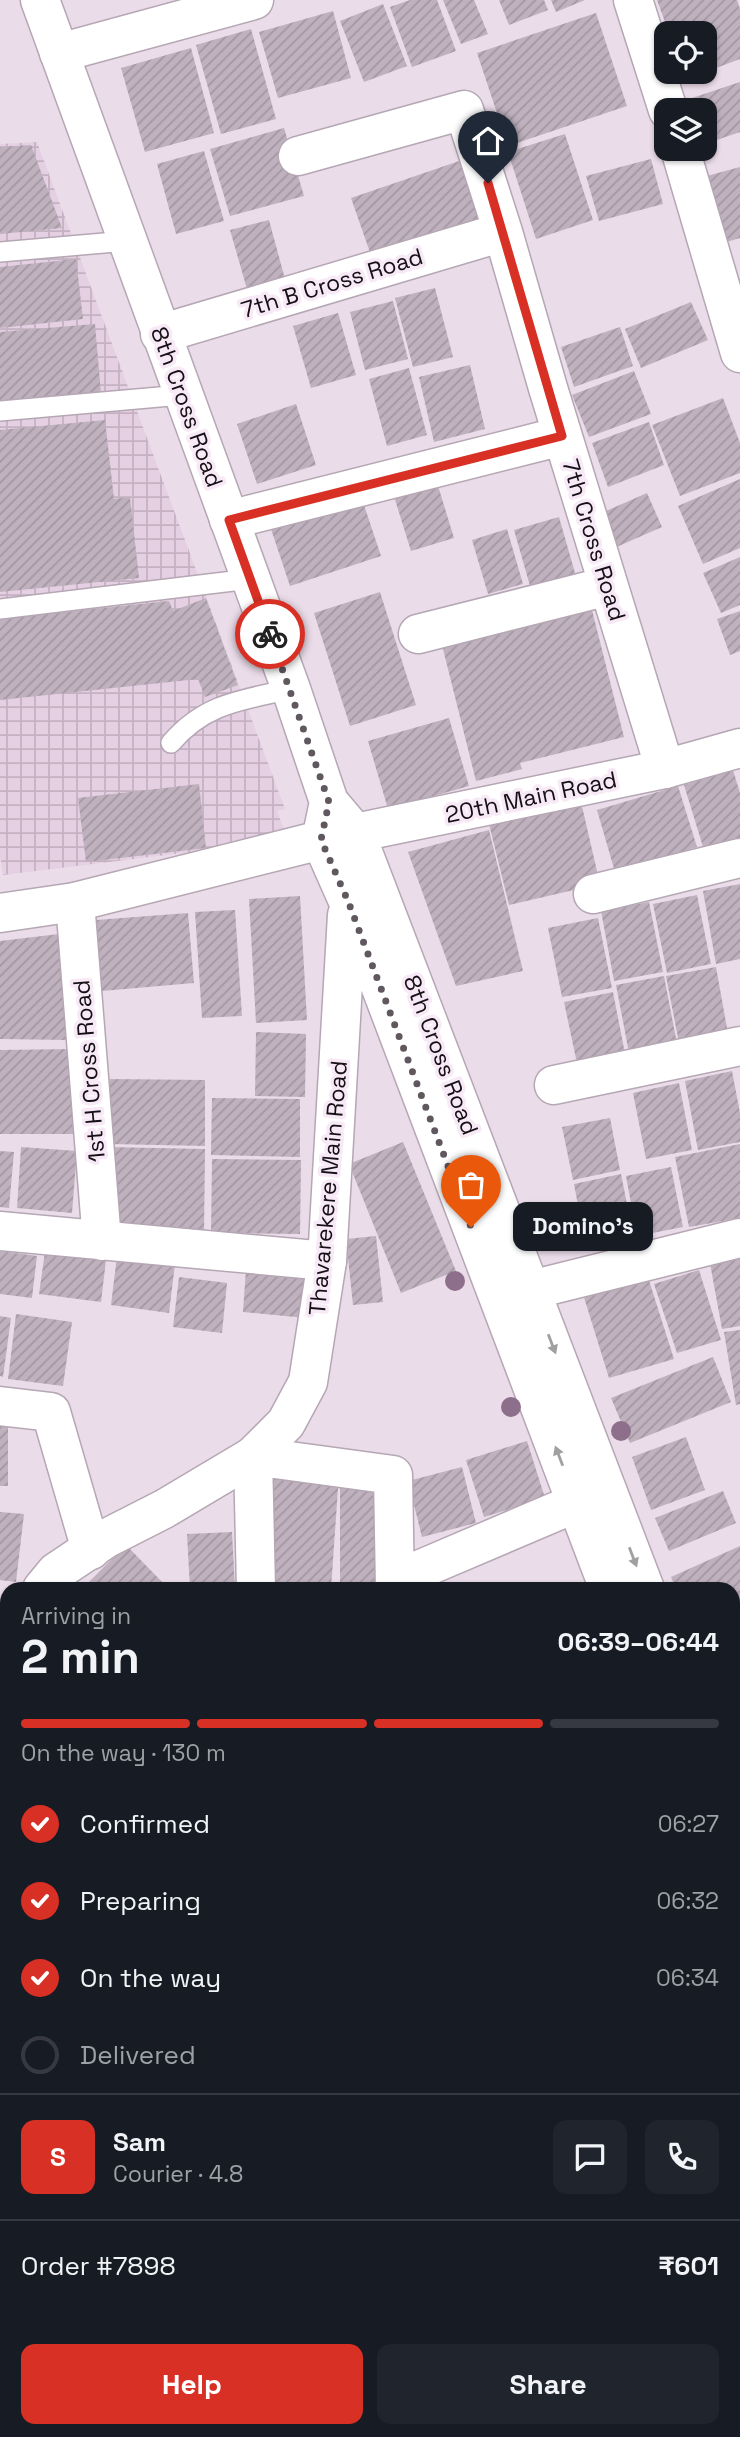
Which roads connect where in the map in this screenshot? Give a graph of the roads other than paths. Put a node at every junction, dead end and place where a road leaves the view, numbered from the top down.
1 (40, 0) edge
2 (254, 0) edge
3 (633, 0) edge
4 (59, 53) junction
5 (664, 98) edge
6 (298, 156) dead end
7 (684, 161) edge
8 (503, 232) junction
9 (127, 241) junction
10 (0, 252) edge
11 (160, 334) junction
12 (740, 353) edge
13 (183, 395) junction
14 (0, 411) edge
15 (562, 436) junction
16 (229, 520) junction
17 (250, 579) junction
18 (608, 586) junction
19 (0, 609) edge
20 (418, 634) dead end
21 (291, 689) junction
22 (171, 743) dead end
23 (740, 748) edge
24 (665, 769) junction
25 (338, 837) junction
26 (740, 858) edge
27 (593, 894) dead end
28 (348, 901) junction
29 (75, 902) junction
30 (0, 913) edge
31 (740, 1046) edge
32 (554, 1085) dead end
33 (0, 1231) edge
34 (740, 1238) edge
35 (102, 1241) junction
36 (327, 1261) junction
37 (531, 1290) junction
38 (0, 1406) edge
39 (253, 1456) junction
40 (576, 1503) junction
41 (91, 1550) junction
42 (408, 1579) edge
43 (48, 1582) edge
44 (256, 1582) edge
45 (606, 1582) edge
46 (642, 1582) edge

1 - 4 street, 8th Cross Road
2 - 4 street
3 - 5 street
4 - 9 street, 8th Cross Road
6 - 8 street, 7th Cross Road
7 - 12 street
8 - 11 street, 7th B Cross Road
8 - 15 street, 7th Cross Road
9 - 10 lane
9 - 11 street, 8th Cross Road
11 - 13 street, 8th Cross Road
13 - 14 lane
13 - 16 street, 8th Cross Road
15 - 16 street
15 - 18 street, 7th Cross Road
16 - 17 street, 8th Cross Road
17 - 19 lane
17 - 21 street, 8th Cross Road
18 - 20 street
18 - 24 street, 7th Cross Road
21 - 22 lane
21 - 25 street, 8th Cross Road
23 - 24 street, 20th Main Road
24 - 25 street, 20th Main Road
25 - 28 street, 8th Cross Road
25 - 29 street, 20th Main Road
25 - 37 street, 8th Cross Road
26 - 27 street
28 - 36 street, Thavarekere Main Road
40 -> 28 street, 8th Cross Road
29 - 30 street, 20th Main Road
29 - 35 street, 1st H Cross Road
31 - 32 street
33 - 35 street
34 - 37 street
35 - 36 street
36 - 39 street, Thavarekere Main Road
37 -> 46 street, 8th Cross Road
38 - 41 street
39 - 41 street, Thavarekere Main Road
39 - 42 street
39 - 44 street
40 - 42 street
40 - 45 street, 8th Cross Road
41 - 43 street, Thavarekere Main Road

